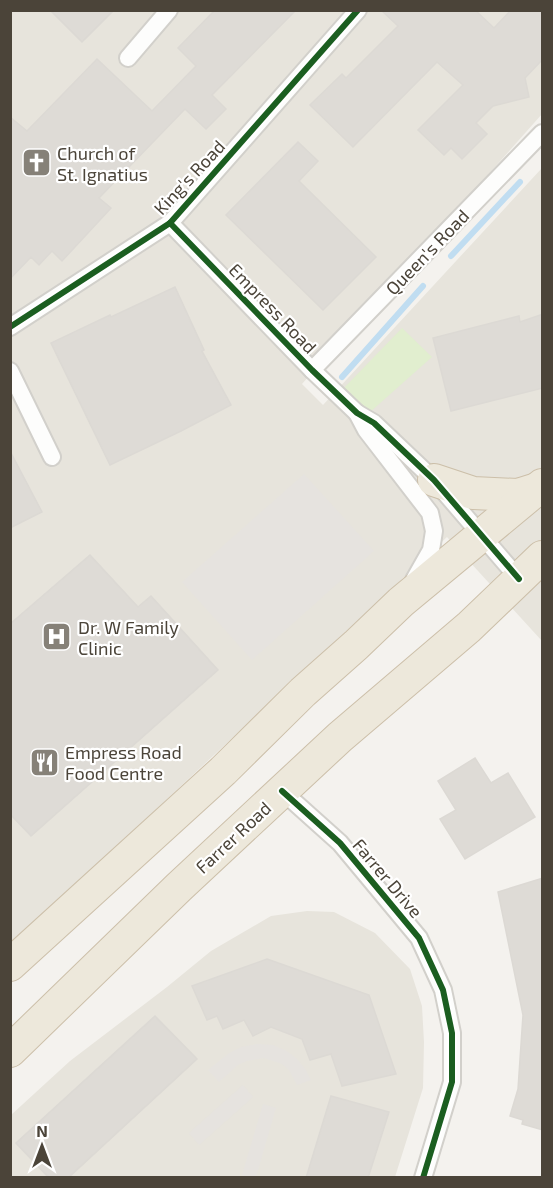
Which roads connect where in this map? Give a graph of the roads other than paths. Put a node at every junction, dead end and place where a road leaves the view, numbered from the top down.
1 (169, 10) edge
2 (358, 10) edge
3 (128, 58) dead end
4 (543, 133) edge
5 (170, 223) junction
6 (10, 327) edge
7 (312, 370) junction
8 (10, 371) edge
9 (357, 413) junction
10 (52, 457) dead end
11 (434, 480) junction
12 (540, 487) edge
13 (480, 536) junction
14 (543, 557) edge
15 (519, 579) junction
16 (401, 602) junction
17 (282, 791) junction
18 (10, 965) edge
19 (10, 1051) edge
20 (423, 1178) edge

1 - 3 street
2 - 5 street, King's Road
4 - 7 street, Queen's Road
5 - 6 street, King's Road
5 - 7 street, Empress Road
7 - 9 street, Empress Road
8 - 10 street
9 - 11 street, Empress Road
9 - 16 street, Empress Road
11 - 12 highway
11 - 13 street, Empress Road
12 - 13 highway
13 - 15 street, Empress Road
13 - 16 highway
14 - 15 highway, Farrer Road
15 - 17 highway, Farrer Road
16 - 18 highway
17 - 19 highway, Farrer Road
17 - 20 street, Farrer Drive

